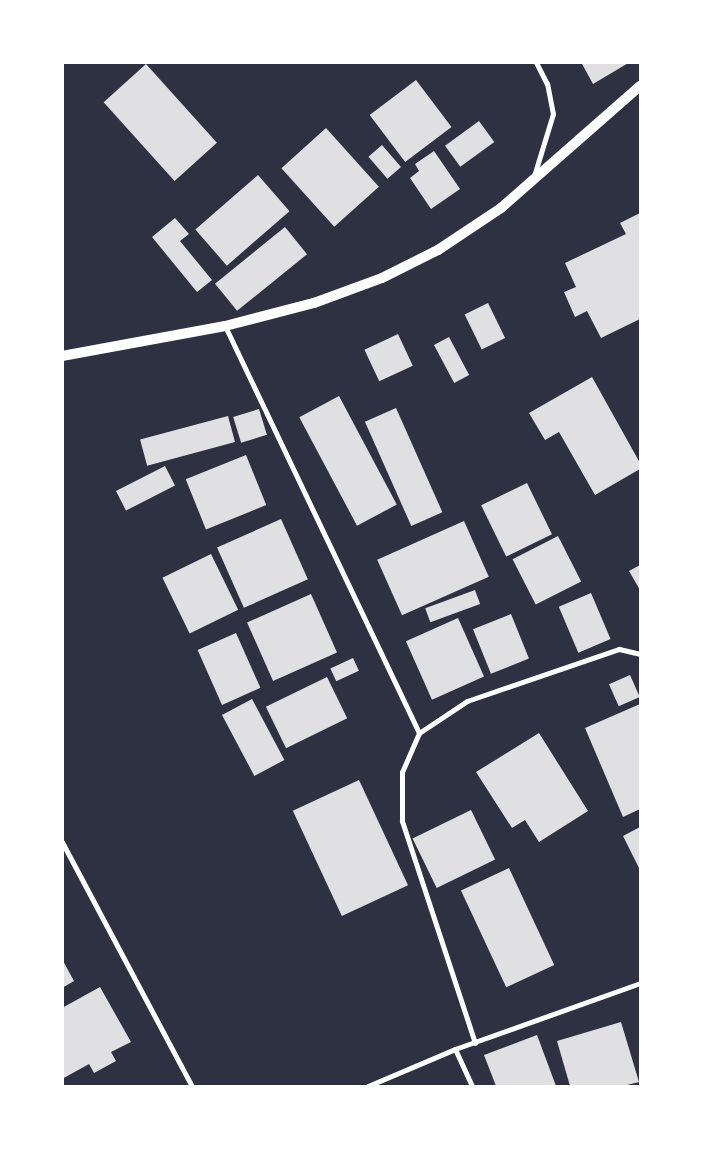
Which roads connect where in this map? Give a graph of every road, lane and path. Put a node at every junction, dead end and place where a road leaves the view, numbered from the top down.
1 (536, 62) edge
2 (640, 89) edge
3 (533, 180) junction
4 (225, 326) junction
5 (62, 356) edge
6 (640, 654) edge
7 (419, 733) junction
8 (62, 842) edge
9 (640, 984) edge
10 (475, 1043) junction
11 (455, 1049) junction
12 (192, 1086) edge
13 (368, 1086) edge
14 (472, 1086) edge

1 - 3 street
2 - 3 main road
3 - 4 main road
4 - 5 main road
4 - 7 street
6 - 7 street
7 - 10 street
8 - 12 street
9 - 10 street
10 - 11 street
11 - 13 street
11 - 14 street

